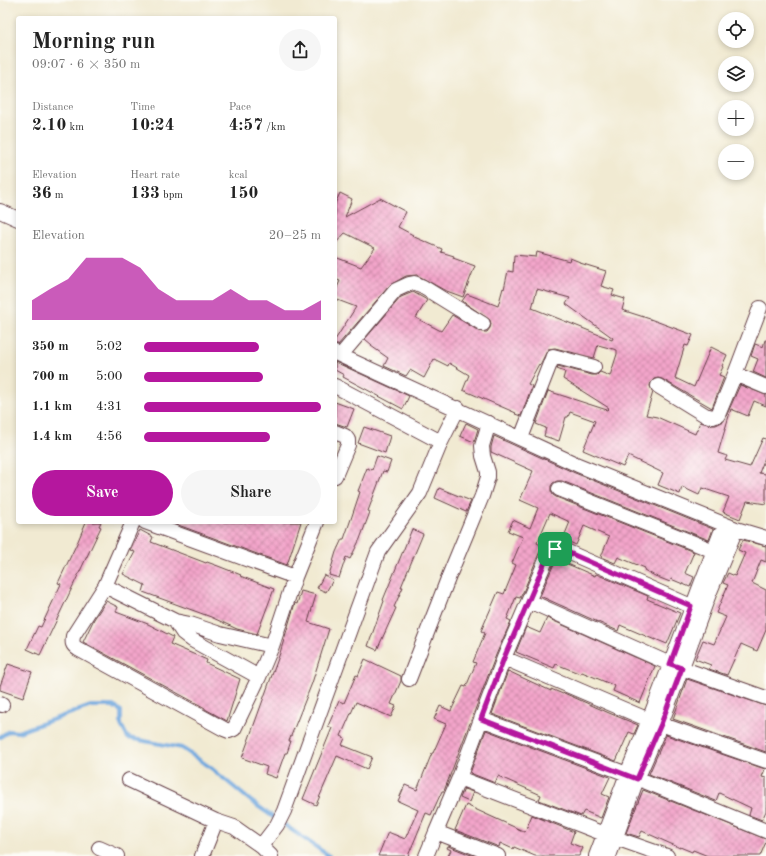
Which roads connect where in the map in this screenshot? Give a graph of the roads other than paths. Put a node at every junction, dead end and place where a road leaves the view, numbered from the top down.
1 (0, 212) edge
2 (16, 218) edge
3 (760, 308) dead end
4 (483, 324) dead end
5 (338, 354) edge
6 (594, 368) dead end
7 (735, 374) junction
8 (658, 386) dead end
9 (337, 387) edge
10 (766, 387) edge
11 (458, 408) junction
12 (489, 423) junction
13 (337, 433) edge
14 (521, 438) junction
15 (440, 442) junction
16 (337, 471) edge
17 (559, 489) dead end
18 (132, 524) edge
19 (150, 524) edge
20 (315, 524) edge
21 (730, 526) junction
22 (766, 538) edge
23 (714, 550) junction
24 (296, 577) junction
25 (105, 586) junction
26 (529, 601) junction
27 (691, 606) junction
28 (176, 621) junction
29 (272, 646) junction
30 (504, 658) junction
31 (676, 666) junction
32 (259, 677) junction
33 (409, 679) dead end
34 (766, 698) edge
35 (481, 719) junction
36 (655, 722) junction
37 (766, 761) edge
38 (632, 777) junction
39 (459, 778) junction
40 (129, 780) dead end
41 (216, 821) junction
42 (766, 831) edge
43 (436, 832) junction
44 (610, 836) junction
45 (100, 848) dead end
46 (266, 853) edge
47 (117, 856) edge
48 (202, 856) edge
49 (426, 856) edge
50 (498, 856) edge
51 (596, 856) edge
52 (609, 856) edge
53 (667, 856) edge

1 - 2 street
3 - 7 street
4 - 5 street
5 - 11 street
6 - 14 street
7 - 8 street
7 - 10 street
9 - 15 street
11 - 12 street
11 - 15 street
12 - 14 street
12 - 33 street
13 - 16 street
14 - 21 street
15 - 46 street
17 - 23 street
18 - 25 street
19 - 24 street
20 - 24 street
21 - 22 street
21 - 23 street
21 - 31 street
23 - 27 street
24 - 29 street
25 - 28 street
25 - 32 street
26 - 27 street
26 - 30 street
26 - 31 street
27 - 31 street
28 - 29 street
28 - 32 street
29 - 32 street
30 - 35 street
30 - 36 street
31 - 34 street
31 - 36 street
35 - 38 street
35 - 39 street
36 - 37 street
36 - 38 street
38 - 42 street
38 - 44 street
39 - 43 street
39 - 44 street
40 - 41 street
41 - 46 street
41 - 48 street
43 - 49 street
43 - 50 street
44 - 51 street
44 - 52 street
44 - 53 street
45 - 47 street

